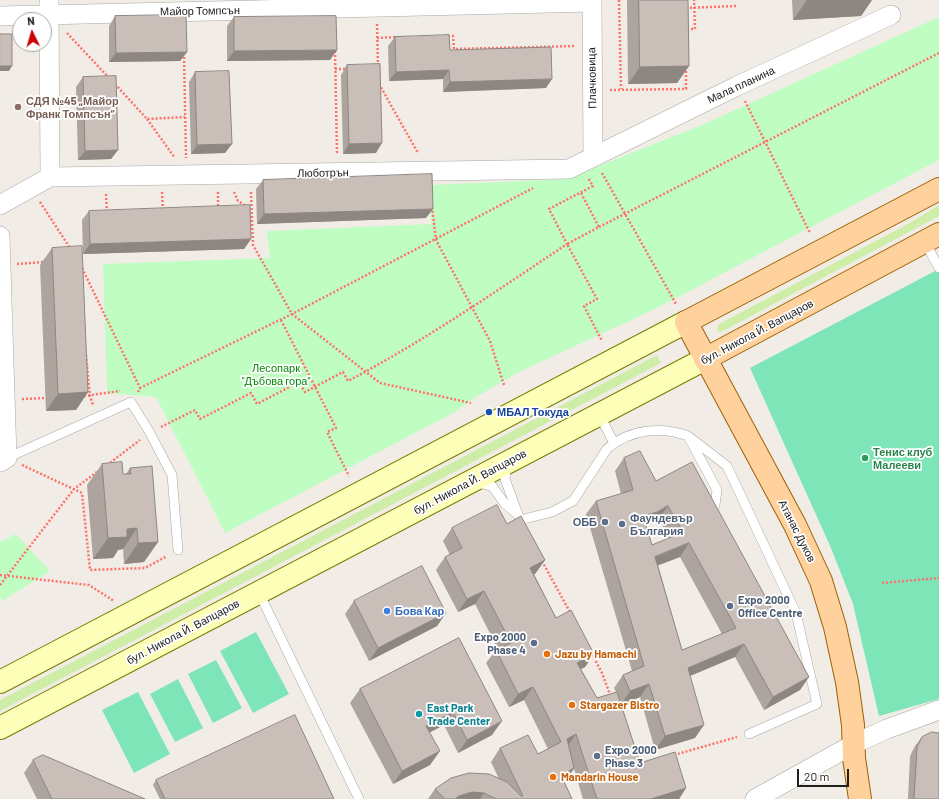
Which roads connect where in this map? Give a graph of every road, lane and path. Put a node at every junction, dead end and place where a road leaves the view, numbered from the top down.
1 (619, 0) edge
2 (694, 0) edge
3 (592, 1) edge
4 (736, 6) dead end
5 (49, 7) edge
6 (694, 7) junction
7 (681, 8) edge
8 (891, 15) dead end
9 (0, 16) edge
10 (446, 36) edge
11 (400, 37) edge
12 (686, 37) edge
13 (592, 46) junction
14 (335, 50) edge
15 (184, 51) edge
16 (939, 53) edge
17 (686, 66) edge
18 (371, 68) edge
19 (335, 69) junction
20 (349, 69) edge
21 (378, 83) edge
22 (738, 86) junction
23 (621, 89) junction
24 (592, 90) junction
25 (185, 117) junction
26 (147, 119) junction
27 (766, 142) junction
28 (587, 160) junction
29 (428, 172) junction
30 (337, 173) junction
31 (250, 174) junction
32 (186, 175) junction
33 (50, 177) junction
34 (30, 188) junction
35 (534, 188) dead end
36 (939, 189) edge
37 (581, 193) junction
38 (432, 202) edge
39 (0, 205) edge
40 (163, 210) edge
41 (218, 210) edge
42 (107, 211) edge
43 (625, 213) junction
44 (219, 215) edge
45 (163, 217) edge
46 (107, 219) edge
47 (599, 227) junction
48 (810, 233) dead end
49 (0, 236) edge
50 (932, 238) edge
51 (436, 240) junction
52 (567, 244) junction
53 (74, 254) edge
54 (48, 262) dead end
55 (1, 265) junction
56 (939, 268) edge
57 (80, 275) edge
58 (472, 308) junction
59 (681, 313) junction
60 (292, 314) junction
61 (281, 320) junction
62 (602, 341) dead end
63 (86, 351) edge
64 (706, 359) junction
65 (366, 372) junction
66 (2, 380) edge
67 (504, 385) dead end
68 (316, 386) junction
69 (140, 388) junction
70 (133, 389) dead end
71 (126, 390) dead end
72 (77, 396) edge
73 (90, 396) junction
74 (45, 398) dead end
75 (6, 400) junction
76 (130, 402) junction
77 (471, 403) dead end
78 (599, 414) junction
79 (98, 416) junction
80 (150, 433) junction
81 (688, 436) junction
82 (614, 443) junction
83 (520, 455) junction
84 (4, 460) edge
85 (106, 466) edge
86 (100, 470) dead end
87 (349, 476) dead end
88 (464, 485) junction
89 (74, 489) junction
90 (517, 514) junction
91 (706, 518) edge
92 (178, 550) joint
93 (538, 555) edge
94 (0, 575) edge
95 (7, 576) junction
96 (939, 578) edge
97 (882, 583) dead end
98 (0, 585) edge
99 (259, 592) junction
100 (114, 601) dead end
101 (572, 617) edge
102 (591, 652) edge
103 (0, 682) edge
104 (613, 701) edge
105 (939, 710) edge
106 (0, 728) edge
107 (749, 734) joint
108 (854, 751) junction
109 (673, 756) edge
110 (359, 799) edge
111 (755, 799) edge
112 (845, 799) edge
113 (860, 799) edge

1 - 23 path
2 - 6 path
3 - 5 street, Майор Томпсън
3 - 13 street, Плачковица
4 - 6 path
5 - 9 street, Майор Томпсън
5 - 26 path
5 - 33 street
6 - 7 path
6 - 12 path
8 - 22 street, Мала планина
10 - 13 path
11 - 18 path
13 - 24 street, Плачковица
14 - 19 path
15 - 25 path
16 - 27 path
17 - 23 path
19 - 20 path
19 - 30 path
21 - 29 path
22 - 27 path
22 - 28 street, Мала планина
23 - 24 path
24 - 28 street, Плачковица
25 - 26 path
25 - 32 path
26 - 32 path
27 - 43 path
27 - 48 path
28 - 29 street, Люботрън
28 - 37 path
28 - 43 path
29 - 30 street, Люботрън
30 - 31 street, Люботрън
31 - 32 street, Люботрън
31 - 60 path
32 - 33 street, Люботрън
33 - 34 street
34 - 39 street
34 - 53 path
35 - 51 path
36 - 59 main road
37 - 47 path
37 - 52 path
38 - 51 path
40 - 45 path
41 - 44 path
42 - 46 path
43 - 47 path
43 - 59 path
47 - 52 path
49 - 55 street
50 - 56 lane
50 - 64 main road, бул. Никола Й. Вапцаров
51 - 58 path
51 - 60 path
52 - 58 path
52 - 62 path
54 - 55 path
55 - 66 street
57 - 69 path
58 - 65 path
58 - 67 path
59 - 64 main road, Атанас Дуков
59 - 103 main road
60 - 61 path
60 - 65 path
61 - 68 path
61 - 69 path
63 - 73 path
64 - 78 main road, бул. Никола Й. Вапцаров
64 - 108 main road, Атанас Дуков
65 - 68 path
65 - 77 path
66 - 75 street
68 - 80 path
68 - 87 path
69 - 70 path
69 - 76 path
71 - 73 path
72 - 73 path
73 - 79 path
74 - 75 path
75 - 84 street
76 - 79 lane
76 - 80 lane
78 - 82 lane
78 - 83 main road, бул. Никола Й. Вапцаров
79 - 84 lane
80 - 85 path
80 - 92 lane
81 - 82 lane
81 - 91 lane
81 - 107 lane
82 - 90 lane
83 - 88 main road, бул. Никола Й. Вапцаров
83 - 90 lane
84 - 89 path
86 - 89 path
88 - 90 lane
88 - 99 main road, бул. Никола Й. Вапцаров
89 - 92 path
89 - 95 path
93 - 101 path
94 - 95 path
95 - 98 path
95 - 100 path
96 - 97 path
99 - 106 main road, бул. Никола Й. Вапцаров
99 - 110 lane
102 - 104 path
105 - 108 street
107 - 109 path
108 - 111 street
108 - 112 main road, Атанас Дуков
108 - 113 main road, Атанас Дуков

